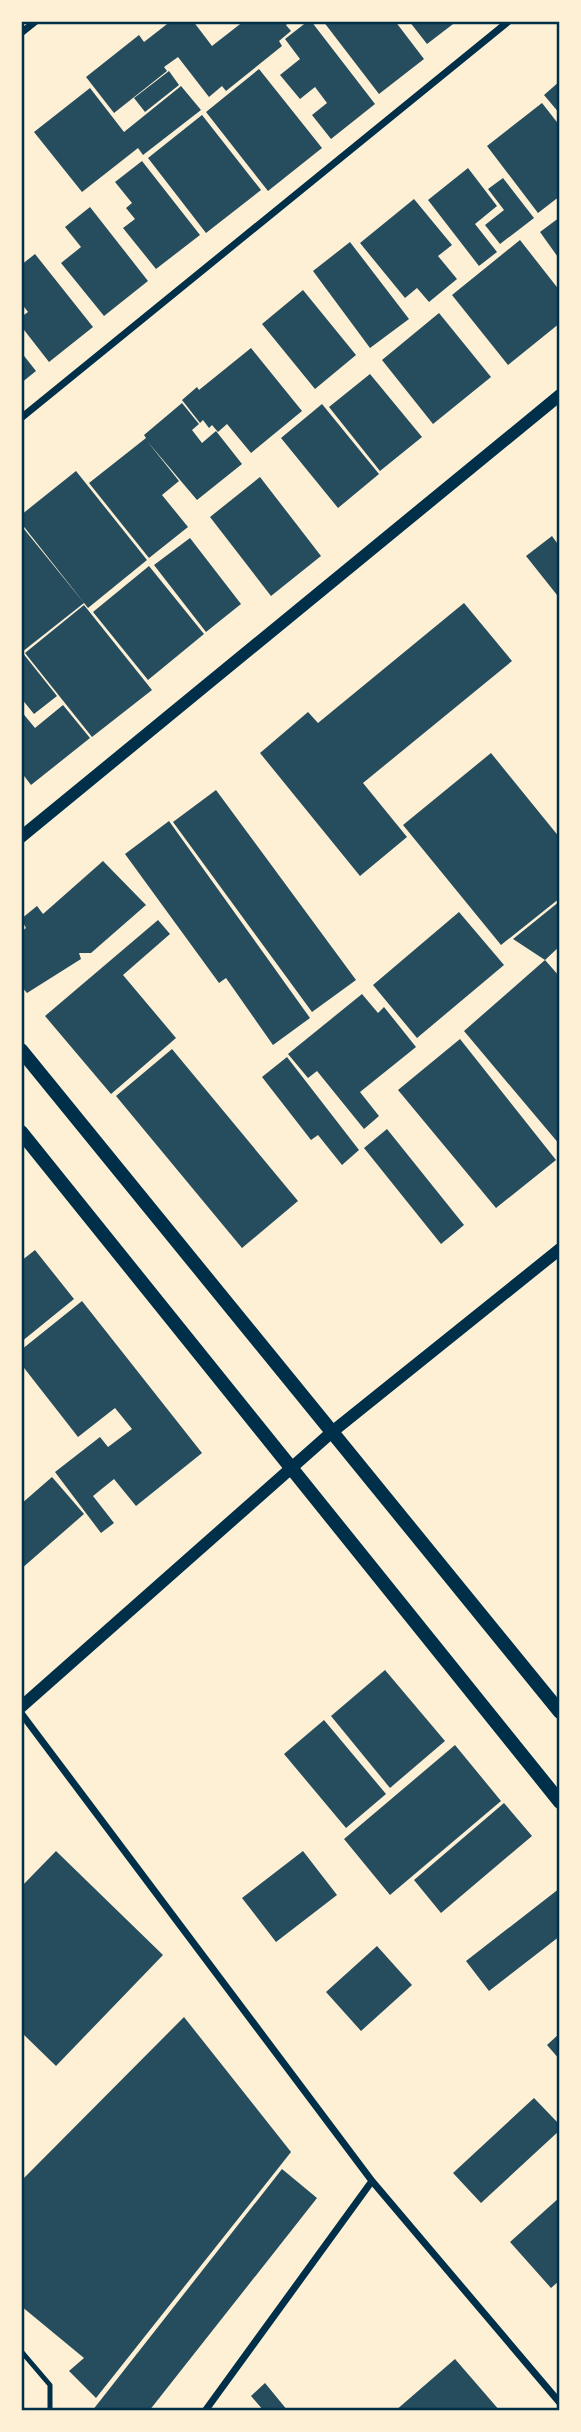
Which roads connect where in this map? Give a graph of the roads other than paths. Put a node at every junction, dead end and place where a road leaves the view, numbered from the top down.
1 (36, 21) edge
2 (509, 21) edge
3 (21, 33) edge
4 (560, 395) edge
5 (21, 418) edge
6 (21, 837) edge
7 (21, 1050) edge
8 (21, 1132) edge
9 (560, 1249) edge
10 (332, 1432) junction
11 (291, 1468) junction
12 (21, 1707) edge
13 (560, 1712) edge
14 (21, 1713) edge
15 (560, 1802) edge
16 (372, 2181) junction
17 (21, 2351) edge
18 (560, 2403) edge
19 (50, 2411) edge
20 (205, 2411) edge

1 - 3 street
2 - 5 street
4 - 6 street
7 - 10 main road
8 - 11 main road
9 - 10 street
10 - 11 street
10 - 13 main road
11 - 12 street
11 - 15 main road
14 - 16 street
16 - 18 street
16 - 20 street
17 - 19 lane

